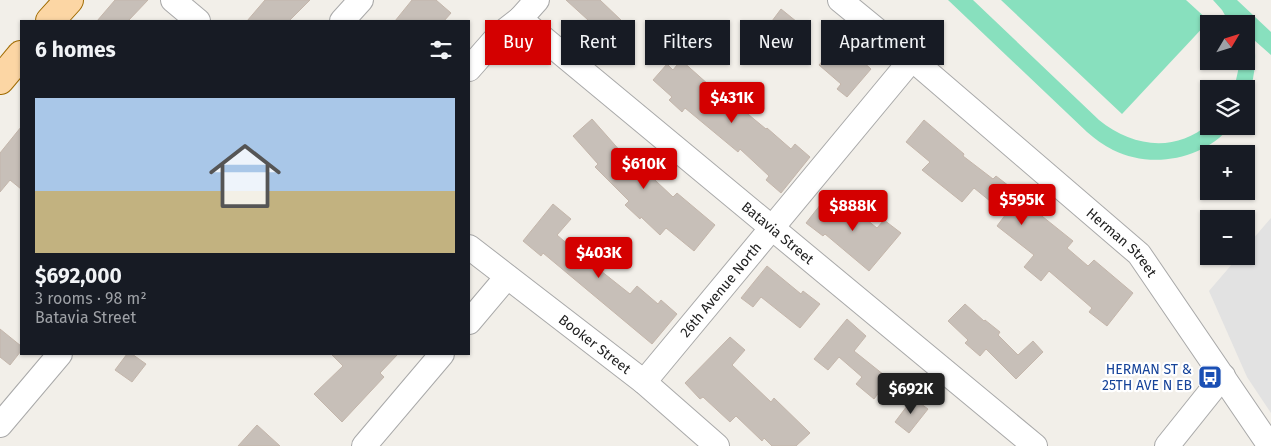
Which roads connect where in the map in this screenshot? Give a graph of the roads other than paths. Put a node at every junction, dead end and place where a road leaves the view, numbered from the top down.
1 (69, 0) edge
2 (173, 0) edge
3 (361, 0) edge
4 (537, 0) edge
5 (840, 0) edge
6 (520, 19) junction
7 (51, 20) edge
8 (197, 20) edge
9 (343, 20) edge
10 (864, 20) edge
11 (20, 56) edge
12 (907, 65) edge
13 (919, 65) edge
14 (470, 68) edge
15 (0, 80) edge
16 (772, 229) junction
17 (470, 248) edge
18 (507, 277) junction
19 (470, 321) edge
20 (59, 355) edge
21 (441, 355) edge
22 (1223, 376) junction
23 (644, 382) junction
24 (0, 425) edge
25 (364, 446) edge
26 (717, 446) edge
27 (1035, 446) edge
28 (1167, 446) edge
29 (1270, 446) edge

1 - 7 main road
2 - 8 street
3 - 9 street
4 - 6 street
5 - 10 street, Herman Street
6 - 14 street
6 - 16 street, Batavia Street
11 - 15 main road
12 - 16 street, 26th Avenue North
13 - 22 street, Herman Street
16 - 23 street, 26th Avenue North
16 - 27 street, Batavia Street
17 - 18 street, Booker Street
18 - 19 street
18 - 23 street, Booker Street
20 - 24 street
21 - 25 street
22 - 28 street
22 - 29 street, Herman Street
23 - 26 street, Booker Street

